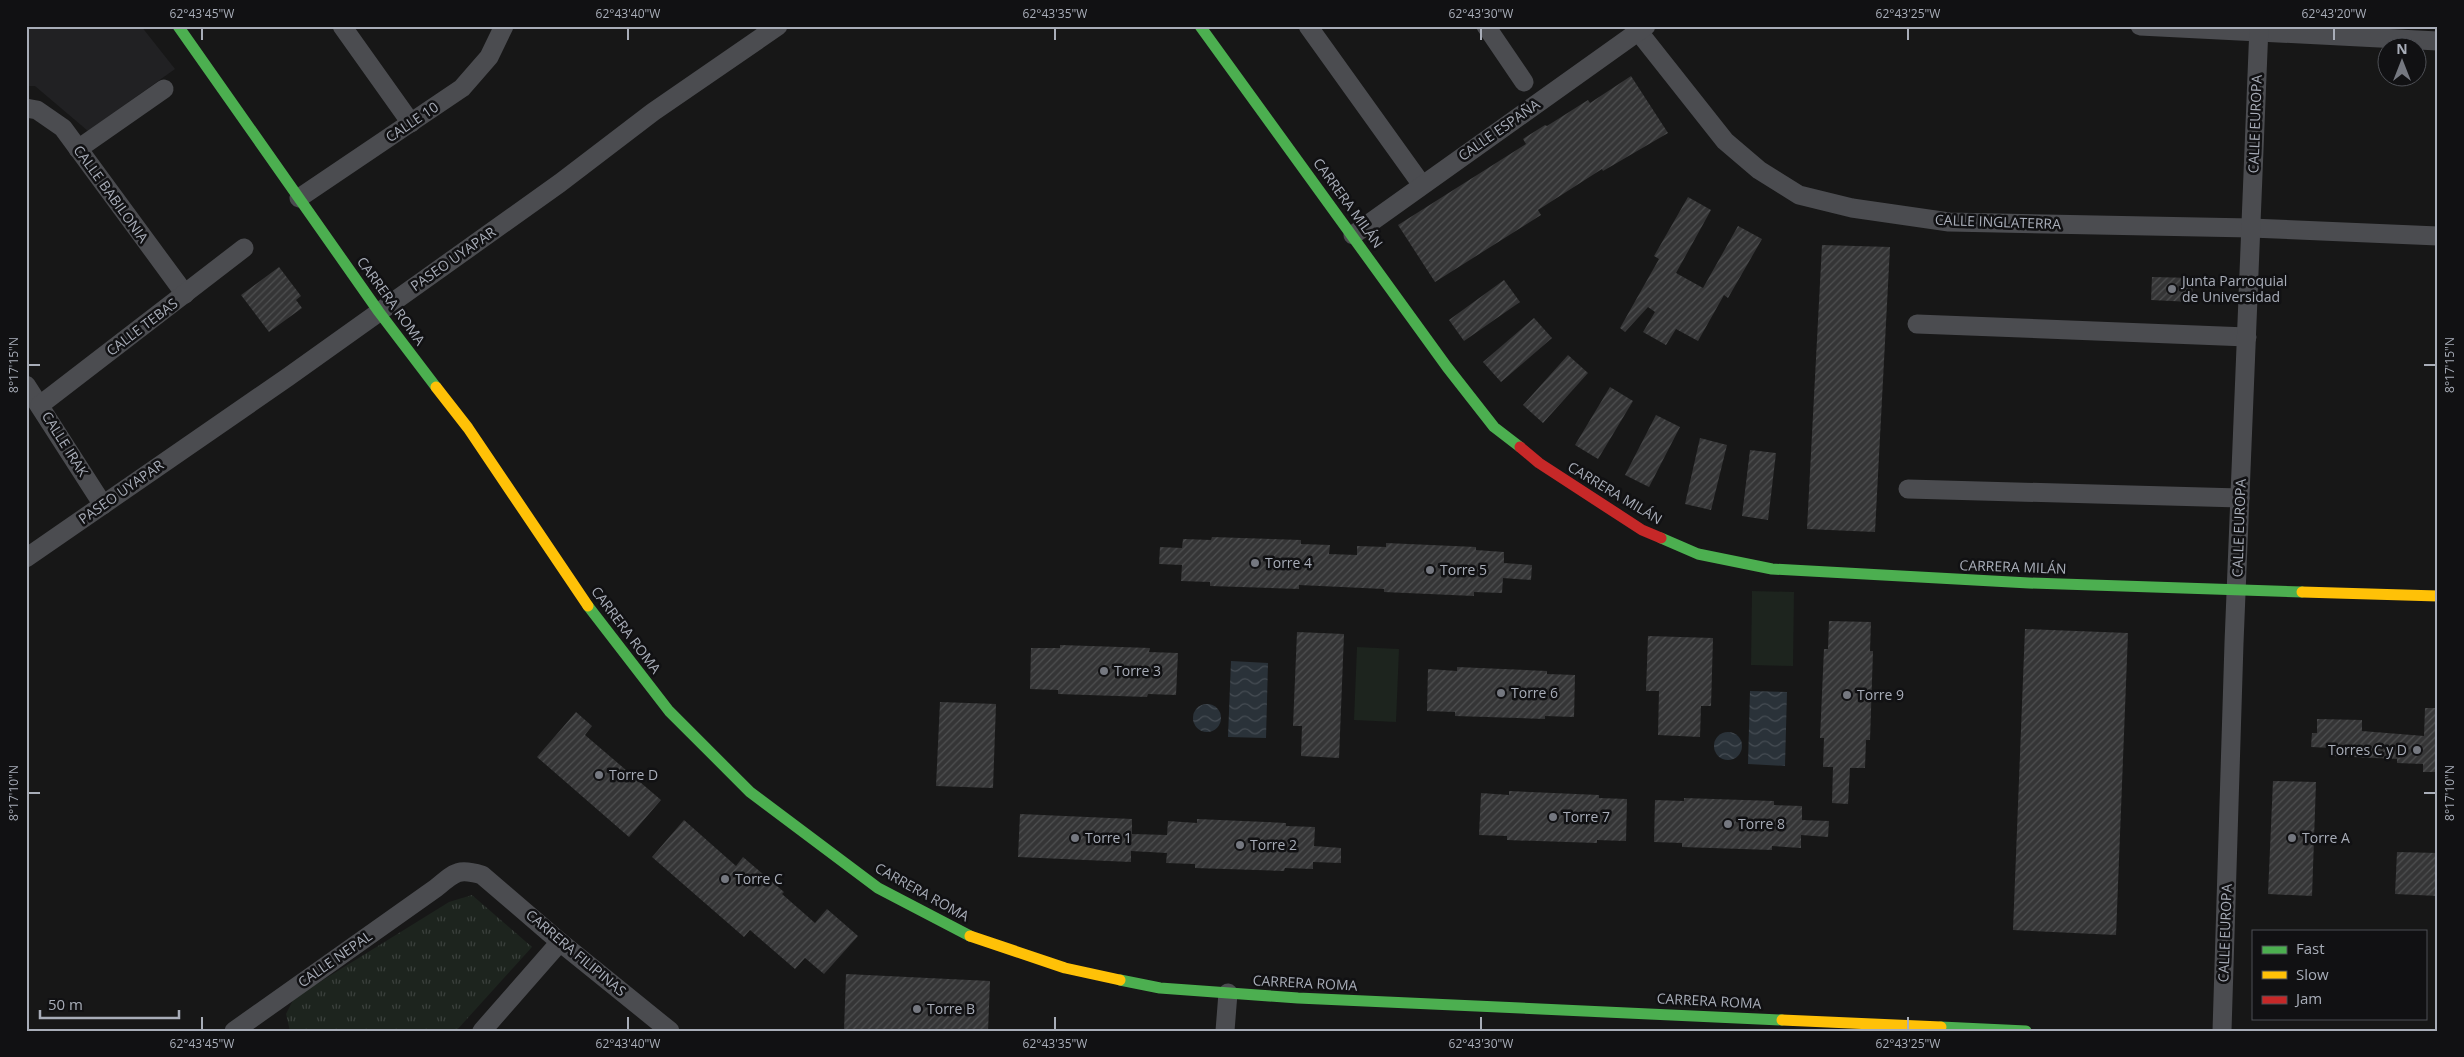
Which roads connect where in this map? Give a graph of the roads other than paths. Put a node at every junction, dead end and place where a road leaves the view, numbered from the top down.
1 (178, 26) edge
2 (342, 26) edge
3 (504, 26) edge
4 (778, 26) edge
5 (1200, 26) edge
6 (1308, 26) edge
7 (1486, 26) edge
8 (2140, 26) edge
9 (1640, 28) edge
10 (2259, 29) edge
11 (2438, 41) edge
12 (1524, 82) dead end
13 (164, 89) dead end
14 (26, 108) edge
15 (411, 123) junction
16 (78, 149) junction
17 (1422, 184) junction
18 (299, 198) junction
19 (2251, 228) junction
20 (1353, 235) junction
21 (2438, 236) edge
22 (244, 248) dead end
23 (185, 294) junction
24 (380, 312) junction
25 (1917, 324) dead end
26 (2247, 338) junction
27 (26, 385) edge
28 (40, 405) junction
29 (1908, 489) dead end
30 (2240, 498) junction
31 (103, 504) junction
32 (26, 558) edge
33 (2237, 589) junction
34 (2438, 596) edge
35 (482, 875) joint
36 (560, 942) junction
37 (1228, 993) junction
38 (244, 1028) edge
39 (482, 1031) edge
40 (670, 1031) edge
41 (1225, 1031) edge
42 (2026, 1031) edge
43 (2222, 1031) edge

1 - 18 street, CARRERA ROMA
2 - 15 street
3 - 15 street, CALLE 10
4 - 24 street, PASEO UYAPAR
5 - 20 street, CARRERA MILÁN
6 - 17 street
7 - 12 street
8 - 10 street
9 - 17 street, CALLE ESPAÑA
9 - 19 street, CALLE INGLATERRA
10 - 11 street
10 - 19 street, CALLE EUROPA
13 - 16 street
14 - 16 street, CALLE BABILONIA
15 - 18 street, CALLE 10
16 - 23 street, CALLE BABILONIA
17 - 20 street, CALLE ESPAÑA
18 - 24 street, CARRERA ROMA
19 - 21 street, CALLE INGLATERRA
19 - 26 street, CALLE EUROPA
20 - 33 street, CARRERA MILÁN
22 - 23 street, CALLE TEBAS
23 - 28 street, CALLE TEBAS
24 - 31 street, PASEO UYAPAR
24 - 37 street, CARRERA ROMA
25 - 26 street
26 - 30 street, CALLE EUROPA
27 - 28 street, CALLE IRAK
28 - 31 street, CALLE IRAK
29 - 30 street
30 - 33 street, CALLE EUROPA
31 - 32 street, PASEO UYAPAR
33 - 34 street, CARRERA MILÁN
33 - 43 street, CALLE EUROPA
35 - 36 street, CARRERA FILIPINAS
35 - 38 street, CALLE NEPAL
36 - 39 street
36 - 40 street, CARRERA FILIPINAS
37 - 41 street
37 - 42 street, CARRERA ROMA

